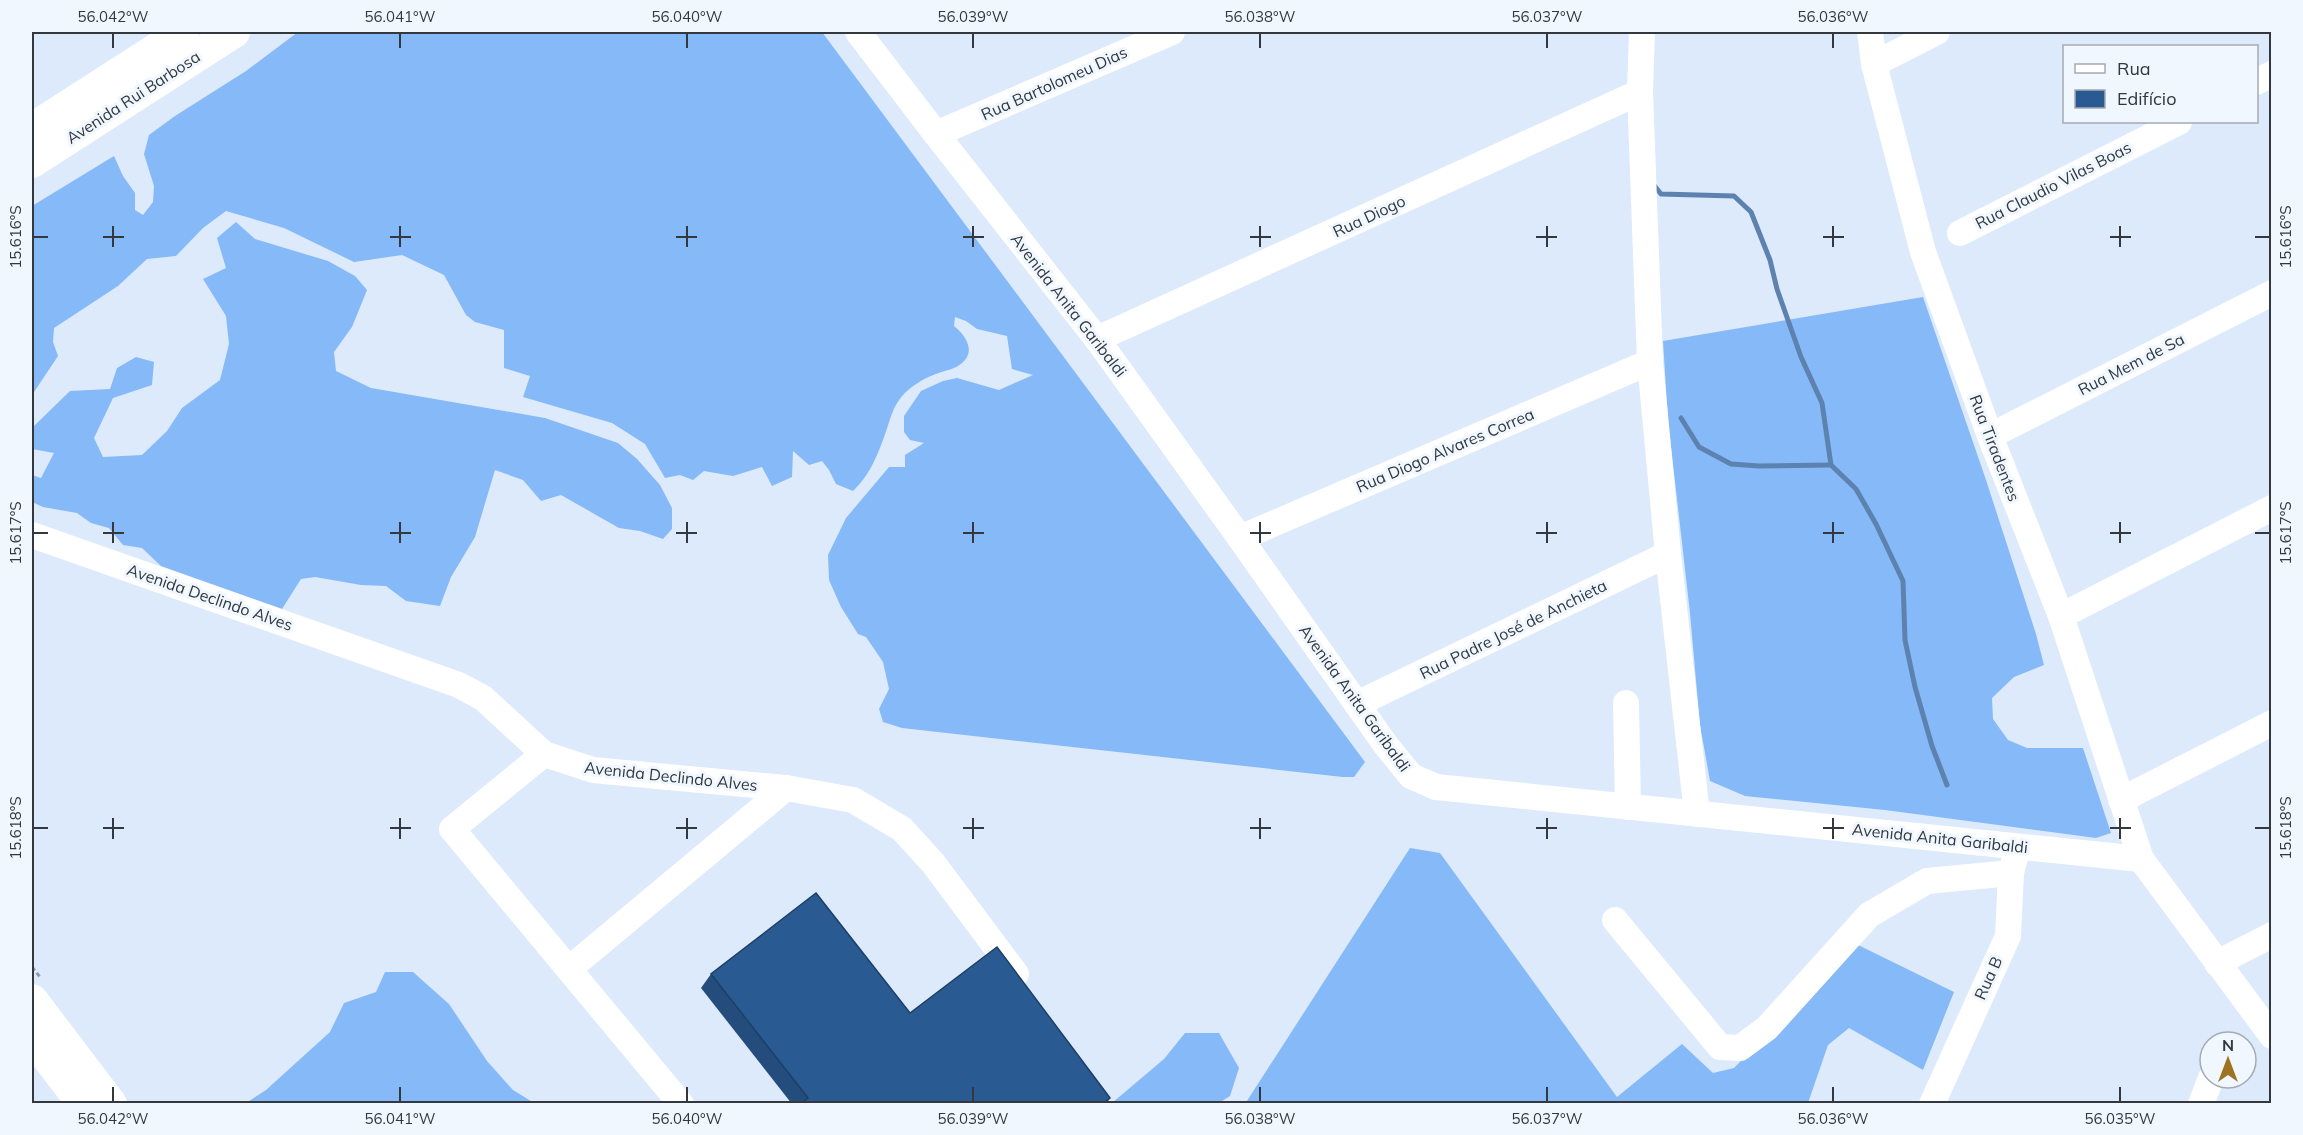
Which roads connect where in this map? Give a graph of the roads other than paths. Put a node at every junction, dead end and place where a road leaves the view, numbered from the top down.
1 (183, 32) edge
2 (234, 32) edge
3 (858, 32) edge
4 (1172, 32) edge
5 (1642, 32) edge
6 (1870, 32) edge
7 (1937, 32) edge
8 (1874, 64) junction
9 (1640, 92) junction
10 (2177, 123) edge
11 (32, 129) edge
12 (936, 134) junction
13 (32, 162) edge
14 (1959, 233) dead end
15 (2271, 293) edge
16 (1097, 339) junction
17 (1650, 362) junction
18 (1990, 436) junction
19 (2271, 508) edge
20 (32, 534) edge
21 (1240, 538) junction
22 (1668, 555) junction
23 (2061, 616) junction
24 (1626, 703) dead end
25 (1357, 704) junction
26 (2271, 723) edge
27 (544, 754) junction
28 (786, 788) junction
29 (2121, 800) junction
30 (1628, 807) junction
31 (1698, 814) junction
32 (2019, 846) junction
33 (2141, 859) junction
34 (2011, 873) junction
35 (1615, 920) dead end
36 (2271, 935) edge
37 (2217, 963) junction
38 (569, 969) junction
39 (1033, 997) edge
40 (32, 1000) edge
41 (2271, 1036) edge
42 (32, 1037) edge
43 (83, 1104) edge
44 (111, 1104) edge
45 (681, 1104) edge
46 (1932, 1104) edge

1 - 11 main road, Avenida Rui Barbosa
2 - 13 main road, Avenida Rui Barbosa
3 - 12 street, Avenida Anita Garibaldi
4 - 12 street, Rua Bartolomeu Dias
5 - 9 street
6 - 8 street, Rua Tiradentes
7 - 8 street
8 - 18 street, Rua Tiradentes
9 - 16 street, Rua Diogo
9 - 17 street
10 - 14 street, Rua Claudio Vilas Boas
12 - 16 street, Avenida Anita Garibaldi
15 - 18 street, Rua Mem de Sa
16 - 21 street, Avenida Anita Garibaldi
17 - 21 street, Rua Diogo Alvares Correa
17 - 22 street
18 - 23 street, Rua Tiradentes
19 - 23 street
20 - 27 street, Avenida Declindo Alves
21 - 25 street, Avenida Anita Garibaldi
22 - 25 street, Rua Padre José de Anchieta
22 - 31 street
23 - 29 street, Rua Tiradentes
24 - 30 street
25 - 30 street, Avenida Anita Garibaldi
26 - 29 street
27 - 28 street, Avenida Declindo Alves
27 - 38 street
28 - 38 street
28 - 39 street, Avenida Declindo Alves
29 - 33 street, Rua Tiradentes
30 - 31 street, Avenida Anita Garibaldi
31 - 32 street, Avenida Anita Garibaldi
32 - 33 street, Avenida Anita Garibaldi
32 - 34 street, Rua B
33 - 37 street
34 - 35 street
34 - 46 street, Rua B
36 - 37 street
37 - 41 street
38 - 45 street
40 - 44 main road
42 - 43 main road

